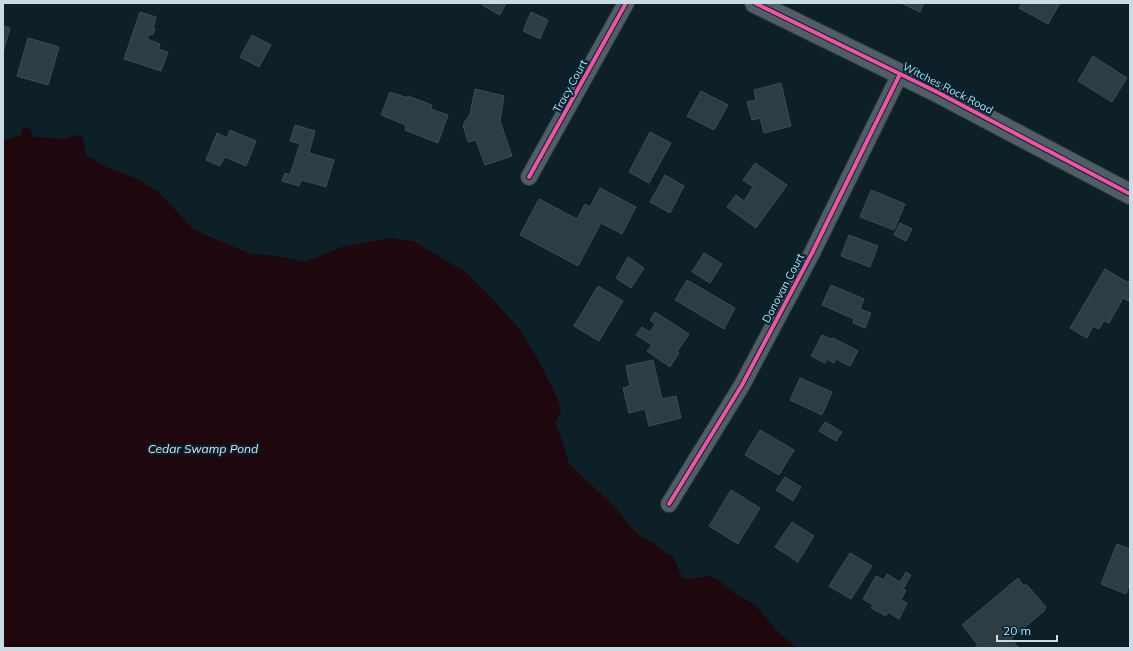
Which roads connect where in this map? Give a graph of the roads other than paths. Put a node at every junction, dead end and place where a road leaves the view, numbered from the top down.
1 (626, 3) edge
2 (755, 3) edge
3 (900, 74) junction
4 (529, 177) dead end
5 (1130, 194) edge
6 (669, 504) dead end

1 - 4 street, Tracy Court
2 - 3 street, Witches Rock Road
3 - 5 street, Witches Rock Road
3 - 6 street, Donovan Court

